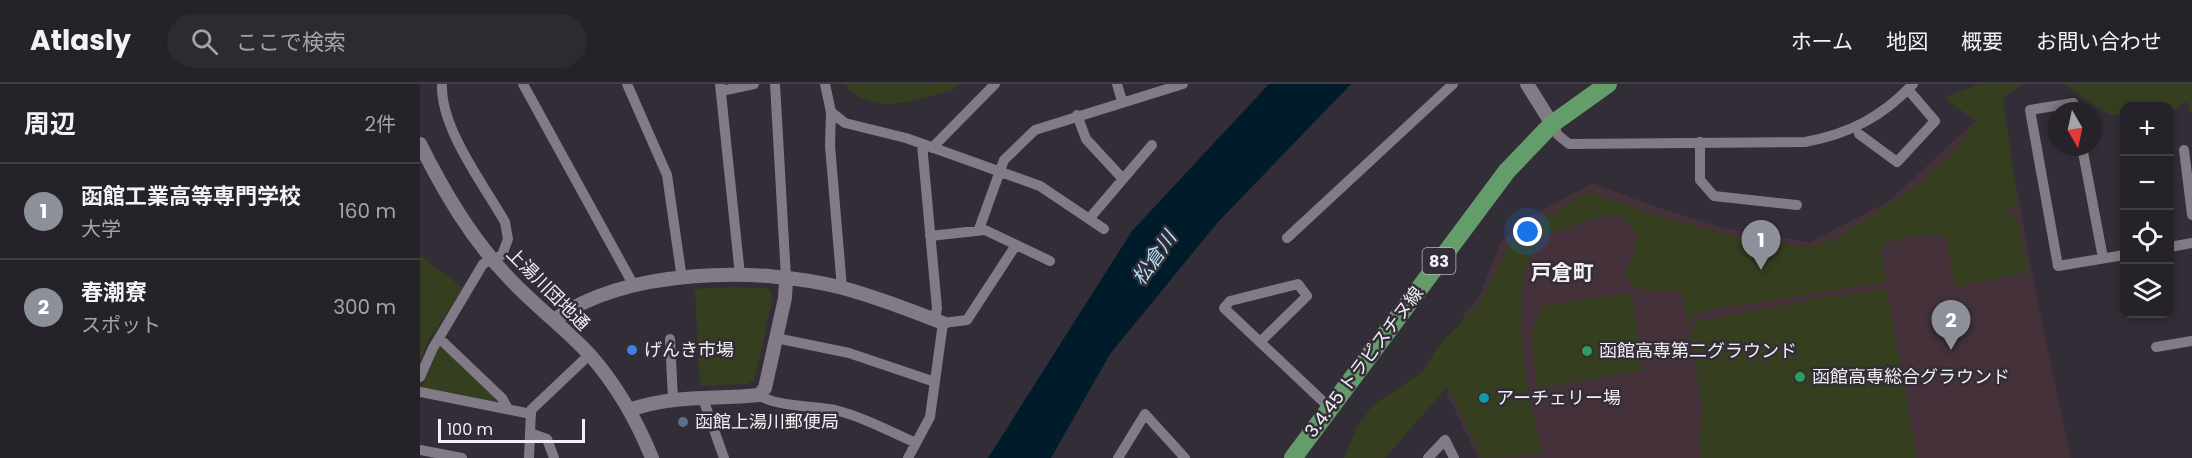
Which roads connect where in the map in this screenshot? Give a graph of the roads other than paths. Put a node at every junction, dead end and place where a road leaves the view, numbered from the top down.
1 (442, 84) edge
2 (523, 84) edge
3 (627, 84) edge
4 (754, 84) edge
5 (775, 84) edge
6 (825, 84) edge
7 (995, 84) edge
8 (1117, 84) edge
9 (1184, 84) edge
10 (1453, 84) edge
11 (1527, 84) edge
12 (1608, 84) edge
13 (720, 87) edge
14 (1164, 87) edge
15 (1912, 89) edge
16 (1122, 101) junction
17 (2048, 107) edge
18 (831, 112) junction
19 (1077, 115) junction
20 (1552, 124) junction
21 (1859, 134) dead end
22 (1700, 142) junction
23 (420, 144) edge
24 (933, 144) junction
25 (1152, 145) dead end
26 (2184, 150) dead end
27 (2084, 156) edge
28 (1001, 167) junction
29 (1122, 178) junction
30 (2190, 183) edge
31 (1797, 205) dead end
32 (2192, 215) edge
33 (1089, 219) junction
34 (1104, 229) dead end
35 (979, 230) junction
36 (930, 236) junction
37 (1287, 238) dead end
38 (2192, 243) edge
39 (1016, 245) junction
40 (2174, 246) edge
41 (2120, 256) edge
42 (2103, 258) junction
43 (492, 259) junction
44 (1050, 261) dead end
45 (740, 275) junction
46 (786, 278) junction
47 (682, 279) junction
48 (634, 286) junction
49 (842, 288) junction
50 (554, 320) junction
51 (939, 321) junction
52 (439, 338) junction
53 (776, 338) junction
54 (670, 339) dead end
55 (2192, 341) edge
56 (1260, 342) junction
57 (2156, 347) dead end
58 (589, 355) junction
59 (420, 377) edge
60 (935, 382) junction
61 (420, 392) edge
62 (759, 395) junction
63 (702, 396) junction
64 (673, 399) junction
65 (1330, 408) junction
66 (508, 409) junction
67 (629, 410) junction
68 (531, 414) junction
69 (530, 433) junction
70 (916, 443) junction
71 (420, 450) edge
72 (462, 458) edge
73 (529, 458) edge
74 (554, 458) edge
75 (652, 458) edge
76 (724, 458) edge
77 (908, 458) edge
78 (1118, 458) edge
79 (1185, 458) edge
80 (1293, 458) edge
81 (1428, 458) edge
82 (1454, 458) edge

1 - 43 street
2 - 48 street
3 - 47 street
4 - 13 street
5 - 46 street
6 - 18 street
7 - 24 street
8 - 16 street
9 - 14 street
10 - 37 street
11 - 20 street
12 - 20 main road, 3.4.45 トラピスチヌ線 / 83
13 - 45 street
14 - 16 street
15 - 21 street
15 - 22 street
16 - 19 street
17 - 42 street
18 - 24 street
18 - 49 street
19 - 28 street
19 - 29 street
20 - 22 street
20 - 65 main road, 3.4.45 トラピスチヌ線 / 83
22 - 31 street
23 - 43 street, 上湯川団地通
24 - 28 street
24 - 36 street
25 - 29 street
26 - 30 street
27 - 42 street
28 - 33 street
28 - 35 street
29 - 33 street
30 - 32 street
33 - 34 street
35 - 36 street
35 - 39 street
36 - 51 street
38 - 40 street
39 - 44 street
39 - 51 street
41 - 42 street
43 - 50 street, 上湯川団地通
43 - 52 street
45 - 46 street
45 - 47 street
46 - 49 street
46 - 53 street
47 - 48 street
48 - 50 street
49 - 51 street
50 - 58 street, 上湯川団地通
51 - 60 street
52 - 59 street
52 - 66 street
53 - 60 street
53 - 62 street
54 - 64 street
55 - 57 street
56 - 56 street
56 - 65 street
58 - 67 street, 上湯川団地通
58 - 68 street
60 - 70 street
61 - 66 street
62 - 63 street
62 - 70 street
63 - 64 street
63 - 76 street
64 - 67 street
65 - 80 main road, 3.4.45 トラピスチヌ線 / 83
66 - 68 street
67 - 75 street, 上湯川団地通
68 - 69 street
69 - 73 street
69 - 74 street
70 - 77 street
71 - 72 street
78 - 79 street
81 - 82 street

